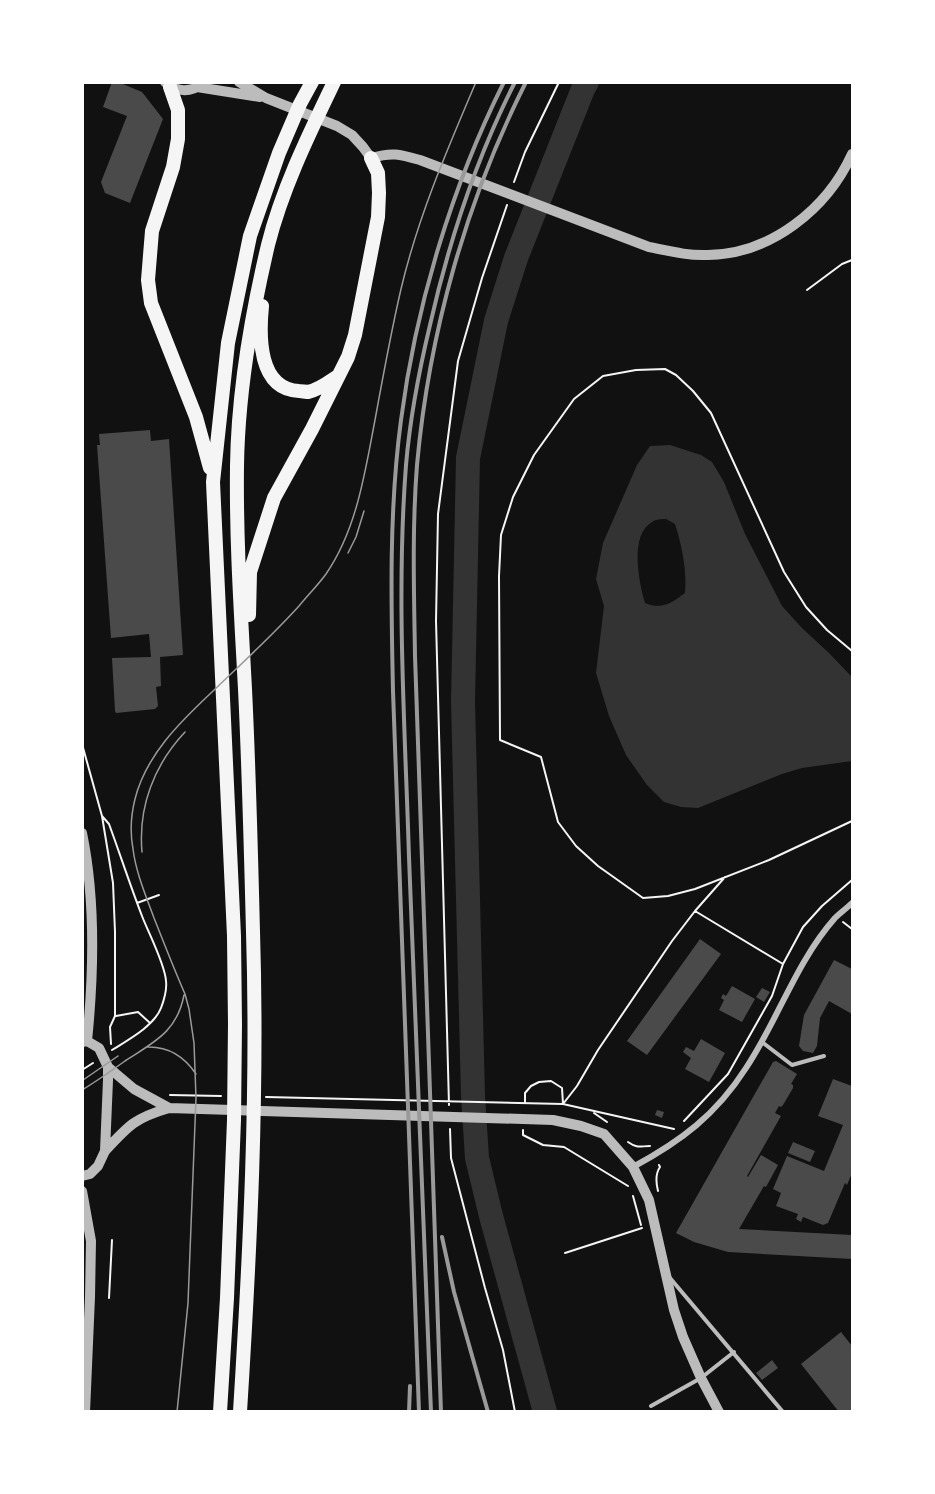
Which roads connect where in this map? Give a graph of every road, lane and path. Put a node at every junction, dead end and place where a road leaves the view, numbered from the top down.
1 (239, 82) edge
2 (312, 82) edge
3 (334, 82) edge
4 (559, 82) edge
5 (167, 85) edge
6 (200, 85) edge
7 (266, 98) junction
8 (852, 154) edge
9 (370, 158) junction
10 (514, 183) dead end
11 (507, 204) dead end
12 (269, 242) junction
13 (852, 260) edge
14 (807, 290) dead end
15 (338, 376) junction
16 (213, 482) junction
17 (852, 651) edge
18 (247, 733) junction
19 (82, 744) edge
20 (102, 816) junction
21 (852, 821) edge
22 (82, 833) edge
23 (85, 857) edge
24 (725, 877) junction
25 (852, 880) edge
26 (159, 895) dead end
27 (137, 903) junction
28 (852, 903) edge
29 (695, 911) junction
30 (783, 964) junction
31 (115, 1016) junction
32 (150, 1023) junction
33 (85, 1041) edge
34 (761, 1042) junction
35 (108, 1050) junction
36 (824, 1056) dead end
37 (94, 1062) dead end
38 (82, 1070) edge
39 (111, 1073) junction
40 (169, 1095) dead end
41 (227, 1096) dead end
42 (262, 1097) dead end
43 (525, 1104) dead end
44 (563, 1104) junction
45 (169, 1108) junction
46 (592, 1111) junction
47 (450, 1113) dead end
48 (524, 1124) dead end
49 (450, 1125) dead end
50 (611, 1125) dead end
51 (623, 1138) dead end
52 (105, 1151) junction
53 (654, 1156) junction
54 (633, 1167) junction
55 (82, 1176) edge
56 (630, 1187) dead end
57 (82, 1191) edge
58 (659, 1192) dead end
59 (633, 1197) dead end
60 (642, 1228) junction
61 (657, 1234) junction
62 (112, 1240) dead end
63 (566, 1253) dead end
64 (666, 1273) junction
65 (109, 1298) dead end
66 (734, 1352) junction
67 (701, 1378) junction
68 (651, 1406) dead end
69 (84, 1412) edge
70 (220, 1412) edge
71 (240, 1412) edge
72 (515, 1412) edge
73 (719, 1412) edge
74 (783, 1412) edge

1 - 7 street
2 - 16 highway
3 - 12 highway
4 - 10 path
5 - 6 street
5 - 16 highway
6 - 7 street
7 - 9 street
8 - 9 street
9 - 15 highway
11 - 47 path
12 - 15 highway
12 - 18 highway
13 - 14 path
15 - 18 highway
16 - 70 highway
17 - 24 path
18 - 71 highway
19 - 20 path
20 - 27 path
20 - 31 path
21 - 24 path
22 - 23 street
23 - 33 street
24 - 29 path
25 - 30 path
26 - 27 path
27 - 32 path
28 - 34 street
29 - 30 path
29 - 44 path
30 - 46 path
31 - 32 path
31 - 35 path
32 - 35 path
33 - 35 street
34 - 36 lane
34 - 53 street
35 - 39 street
37 - 38 path
39 - 45 street
39 - 52 street
40 - 41 path
42 - 44 path
43 - 44 path
44 - 46 path
45 - 52 street
45 - 54 street
46 - 50 path
48 - 56 path
49 - 72 path
51 - 53 path
52 - 55 street
53 - 54 street
53 - 58 path
54 - 61 street
57 - 69 street
59 - 60 path
60 - 61 path
60 - 63 path
61 - 64 street
62 - 65 path
64 - 66 lane
64 - 67 street
66 - 67 lane
66 - 74 lane
67 - 68 lane
67 - 73 street

